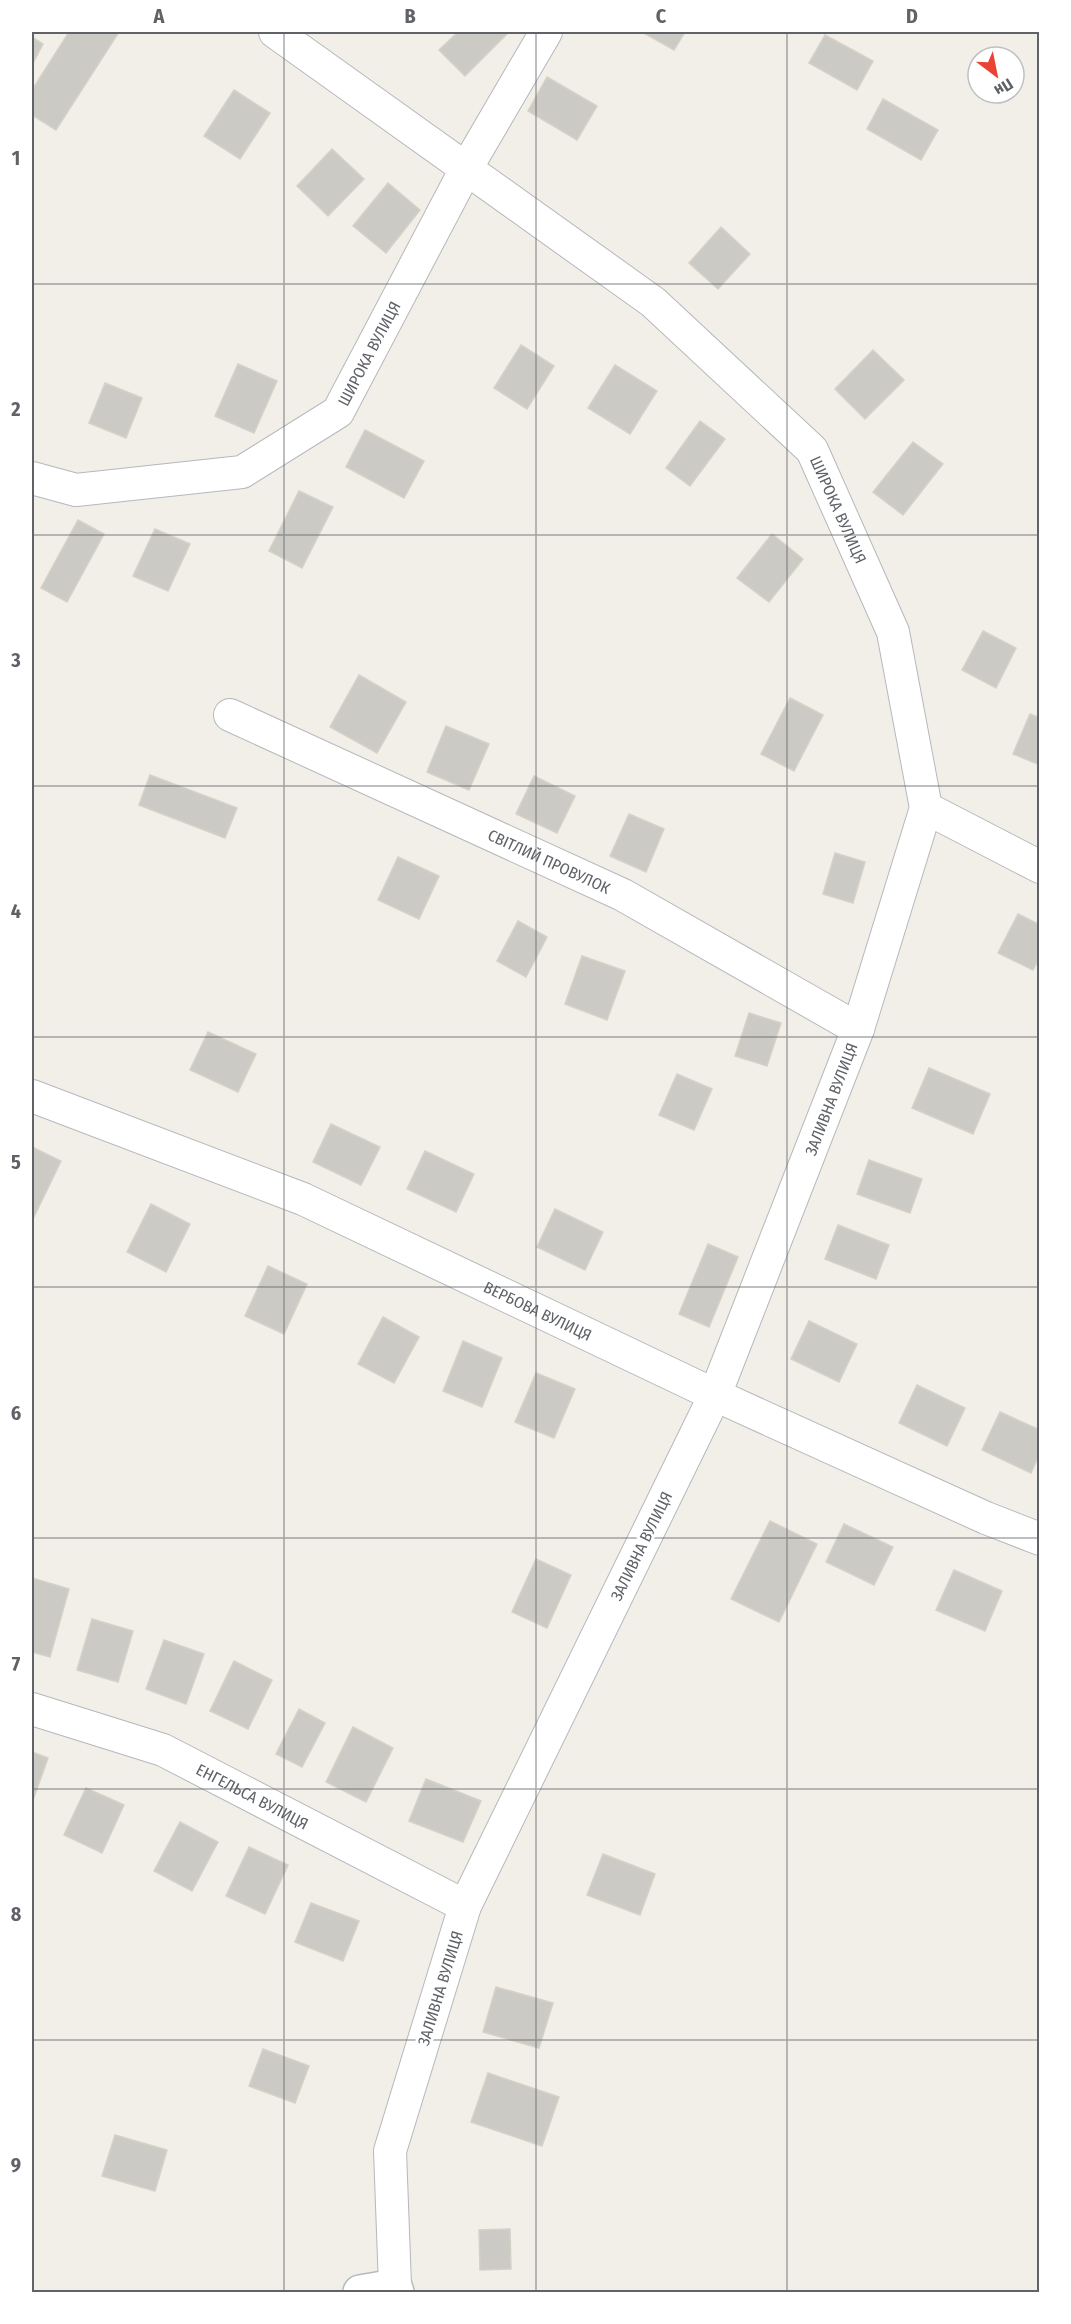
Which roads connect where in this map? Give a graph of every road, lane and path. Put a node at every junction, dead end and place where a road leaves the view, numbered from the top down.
1 (275, 32) edge
2 (546, 32) edge
3 (467, 167) junction
4 (32, 477) edge
5 (230, 715) dead end
6 (926, 808) junction
7 (1040, 867) edge
8 (858, 1029) junction
9 (32, 1096) edge
10 (715, 1395) junction
11 (1040, 1539) edge
12 (32, 1709) edge
13 (465, 1906) junction
14 (396, 2289) edge
15 (360, 2292) edge

1 - 3 street, ШИРОКА ВУЛИЦЯ
2 - 3 street, ШИРОКА ВУЛИЦЯ
3 - 4 street, ШИРОКА ВУЛИЦЯ
3 - 6 street, ШИРОКА ВУЛИЦЯ
5 - 8 street, СВІТЛИЙ ПРОВУЛОК
6 - 7 street
6 - 8 street, ЗАЛИВНА ВУЛИЦЯ
8 - 10 street, ЗАЛИВНА ВУЛИЦЯ
9 - 10 street, ВЕРБОВА ВУЛИЦЯ
10 - 11 street, ВЕРБОВА ВУЛИЦЯ
10 - 13 street, ЗАЛИВНА ВУЛИЦЯ
12 - 13 street, ЕНГЕЛЬСА ВУЛИЦЯ
13 - 14 street, ЗАЛИВНА ВУЛИЦЯ
14 - 15 street

